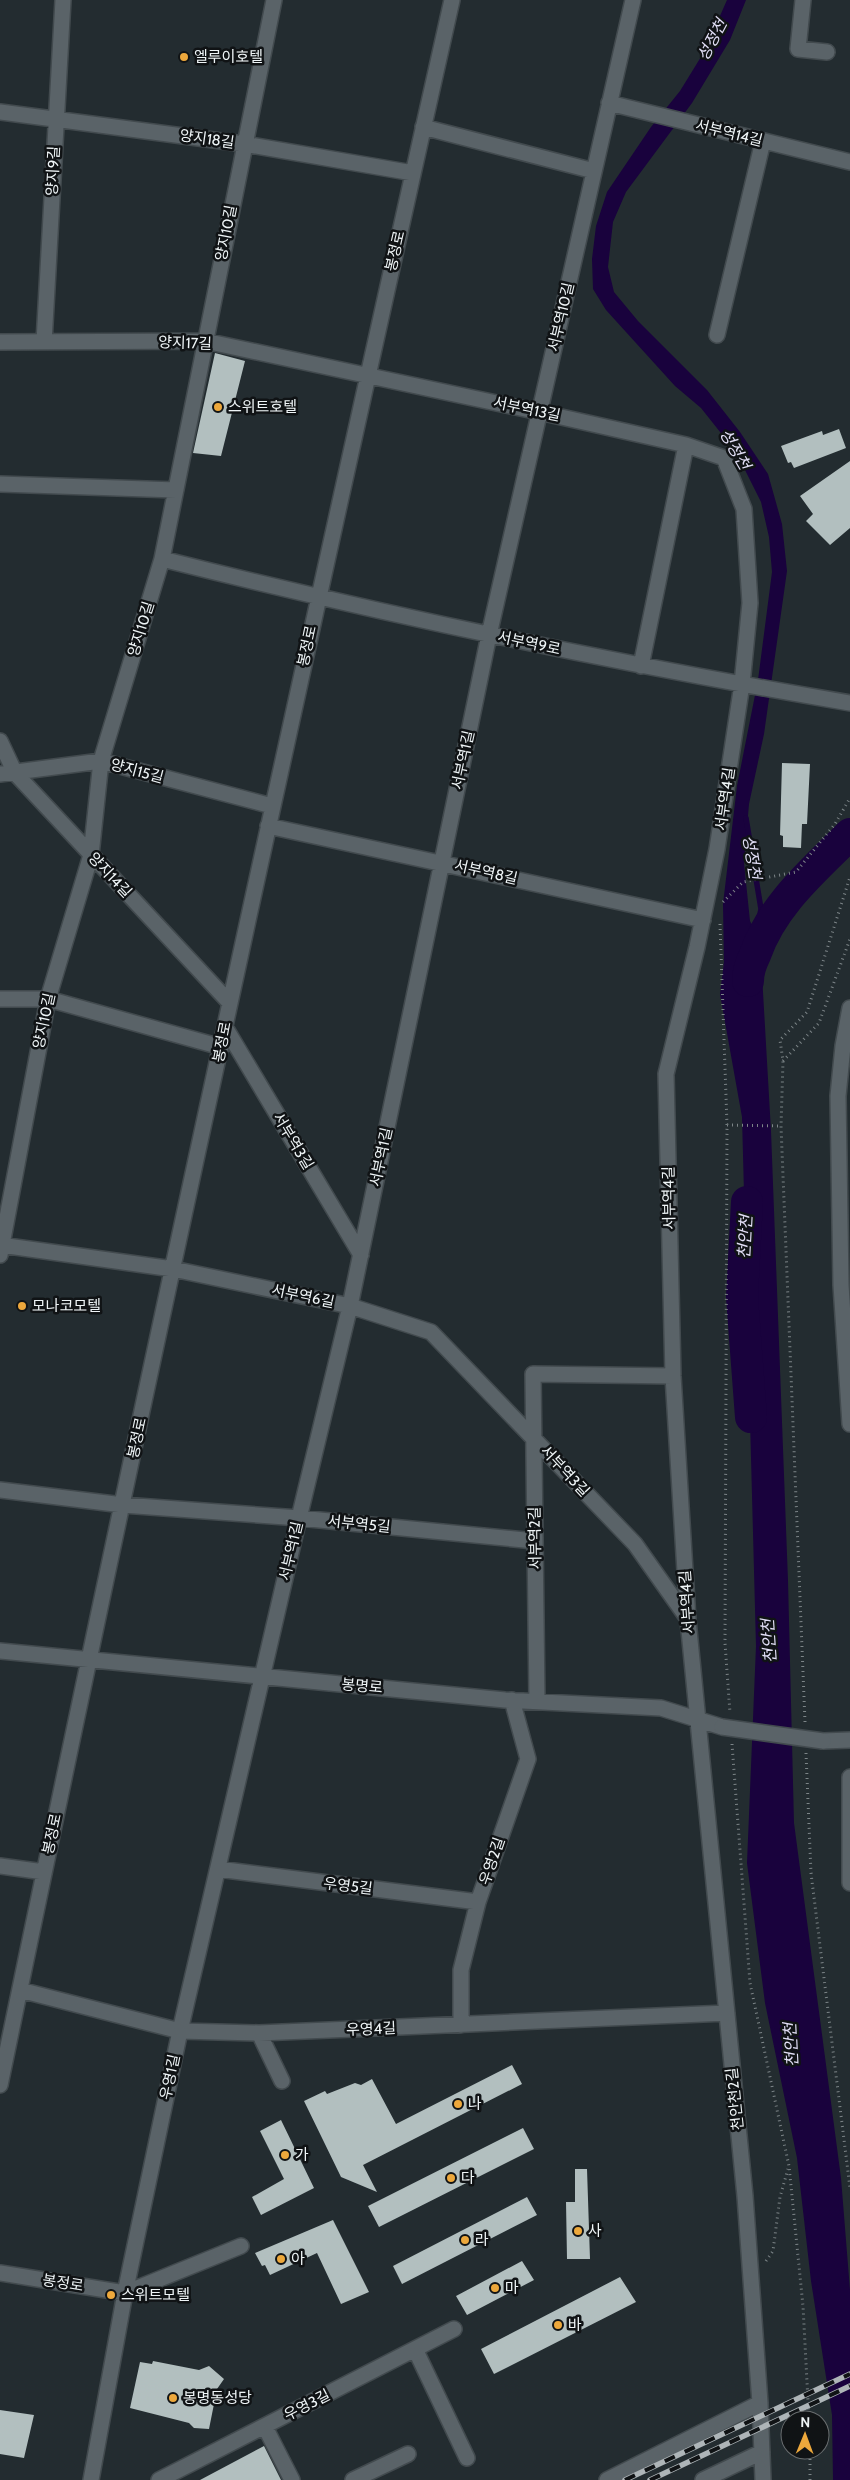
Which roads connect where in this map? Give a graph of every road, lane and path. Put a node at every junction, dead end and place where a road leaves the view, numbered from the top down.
1 (63, 0) edge
2 (274, 0) edge
3 (452, 0) edge
4 (633, 0) edge
5 (803, 0) edge
6 (827, 52) dead end
7 (609, 103) junction
8 (0, 112) edge
9 (55, 119) junction
10 (423, 127) junction
11 (763, 141) junction
12 (244, 144) junction
13 (850, 162) edge
14 (594, 171) junction
15 (413, 173) junction
16 (717, 334) dead end
17 (205, 341) junction
18 (0, 342) edge
19 (44, 342) junction
20 (367, 376) junction
21 (539, 412) junction
22 (686, 445) junction
23 (0, 484) edge
24 (176, 490) junction
25 (162, 559) junction
26 (317, 598) junction
27 (489, 635) junction
28 (641, 666) junction
29 (742, 684) junction
30 (850, 703) edge
31 (0, 741) edge
32 (101, 762) junction
33 (0, 774) edge
34 (16, 774) junction
35 (850, 798) edge
36 (272, 806) junction
37 (268, 826) junction
38 (91, 855) junction
39 (442, 862) junction
40 (850, 877) edge
41 (719, 906) dead end
42 (720, 915) dead end
43 (703, 920) junction
44 (850, 939) edge
45 (0, 999) edge
46 (48, 999) junction
47 (229, 1002) junction
48 (850, 1008) edge
49 (225, 1027) junction
50 (221, 1047) junction
51 (783, 1061) junction
52 (727, 1125) junction
53 (781, 1126) junction
54 (1, 1249) edge
55 (361, 1255) junction
56 (173, 1269) junction
57 (845, 1285) edge
58 (350, 1306) junction
59 (431, 1332) joint
60 (673, 1376) junction
61 (850, 1424) edge
62 (534, 1438) junction
63 (0, 1490) edge
64 (123, 1505) junction
65 (299, 1518) junction
66 (535, 1541) junction
67 (688, 1620) junction
68 (0, 1651) edge
69 (90, 1659) junction
70 (263, 1676) junction
71 (512, 1700) junction
72 (537, 1701) junction
73 (697, 1718) junction
74 (726, 1724) junction
75 (805, 1724) dead end
76 (732, 1740) dead end
77 (850, 1740) edge
78 (806, 1744) dead end
79 (850, 1776) edge
80 (0, 1866) edge
81 (218, 1869) junction
82 (44, 1872) junction
83 (850, 1883) edge
84 (478, 1902) junction
85 (20, 1990) junction
86 (726, 2013) junction
87 (461, 2025) junction
88 (180, 2031) junction
89 (259, 2033) junction
90 (282, 2080) dead end
91 (0, 2085) edge
92 (789, 2166) junction
93 (850, 2188) edge
94 (241, 2246) dead end
95 (0, 2273) edge
96 (751, 2284) junction
97 (125, 2293) junction
98 (454, 2329) dead end
99 (414, 2350) junction
100 (760, 2403) junction
101 (809, 2410) edge
102 (265, 2427) junction
103 (762, 2452) junction
104 (408, 2454) dead end
105 (468, 2458) dead end
106 (810, 2460) edge
107 (91, 2480) edge
108 (159, 2480) edge
109 (292, 2480) edge
110 (353, 2480) edge
111 (607, 2480) edge
112 (703, 2480) edge
113 (763, 2480) edge
114 (810, 2480) edge

1 - 9 street, 양지9길
2 - 12 street, 양지10길
3 - 10 street, 봉정로
4 - 7 street, 서부역10길
5 - 6 street
7 - 11 street, 서부역14길
7 - 14 street, 서부역10길
8 - 9 street, 양지18길
9 - 12 street, 양지18길
9 - 19 street, 양지9길
10 - 14 street
10 - 15 street, 봉정로
11 - 13 street, 서부역14길
11 - 16 street
12 - 15 street, 양지18길
12 - 17 street, 양지10길
14 - 21 street, 서부역10길
15 - 20 street, 봉정로
17 - 19 street, 양지17길
17 - 20 street, 양지17길
17 - 24 street, 양지10길
18 - 19 street, 양지17길
20 - 21 street, 서부역13길
20 - 26 street, 봉정로
21 - 22 street, 서부역13길
21 - 27 street, 서부역10길
22 - 28 street
22 - 29 street, 서부역13길
23 - 24 street
24 - 25 street, 양지10길
25 - 26 street, 서부역9로
25 - 32 street, 양지10길
26 - 27 street, 서부역9로
26 - 36 street, 봉정로
27 - 28 street, 서부역9로
27 - 39 street, 서부역1길
28 - 29 street, 서부역9로
29 - 30 street, 서부역9로
29 - 43 street, 서부역4길
31 - 34 street, 양지14길
32 - 34 street, 양지15길
32 - 36 street, 양지15길
32 - 38 street, 양지10길
33 - 34 street, 양지15길
34 - 38 street, 양지14길
35 - 41 path
36 - 37 street, 봉정로
37 - 39 street, 서부역8길
37 - 47 street, 봉정로
38 - 46 street, 양지10길
38 - 47 street, 양지14길
39 - 43 street, 서부역8길
39 - 55 street, 서부역1길
40 - 51 path
42 - 52 path
43 - 60 street, 서부역4길
44 - 51 path
45 - 46 street
46 - 50 street
46 - 54 street, 양지10길
47 - 49 street, 봉정로
48 - 57 street
49 - 50 street, 봉정로
49 - 55 street, 서부역3길
50 - 56 street, 봉정로
51 - 53 path
52 - 53 path
52 - 74 path
53 - 75 path
54 - 56 street, 서부역6길
55 - 58 street, 서부역1길
56 - 58 street, 서부역6길
56 - 64 street, 봉정로
57 - 61 street
58 - 59 street, 서부역6길
58 - 65 street, 서부역1길
59 - 62 street, 서부역3길
60 - 62 street, 서부역2길
60 - 67 street, 서부역4길
62 - 66 street, 서부역2길
62 - 67 street, 서부역3길
63 - 64 street, 서부역5길
64 - 65 street, 서부역5길
64 - 69 street, 봉정로
65 - 66 street, 서부역5길
65 - 70 street, 서부역1길
66 - 72 street, 서부역2길
67 - 73 street, 서부역4길
68 - 69 street, 봉명로
69 - 70 street, 봉명로
69 - 82 street, 봉정로
70 - 71 street, 봉명로
70 - 81 street, 우영1길
71 - 72 street, 봉명로
71 - 84 street, 우영2길
72 - 73 street, 봉명로
73 - 74 street, 봉명로
73 - 86 street, 천안천2길
74 - 77 street, 봉명로, bridge
76 - 92 path
78 - 93 path
79 - 83 street
80 - 82 street
81 - 84 street, 우영5길
81 - 88 street, 우영1길
82 - 85 street, 봉정로
84 - 87 street, 우영2길
85 - 88 street, 우영4길
85 - 91 street, 봉정로
86 - 87 street, 우영4길
86 - 96 street, 천안천2길
87 - 89 street, 우영4길
88 - 89 street, 우영4길
88 - 97 street, 우영1길
89 - 90 street
92 - 96 path
92 - 101 path
94 - 97 street
95 - 97 street, 봉정로
96 - 100 street, 천안천2길
97 - 107 street, 우영1길
98 - 99 street, 우영3길
99 - 102 street, 우영3길
99 - 105 street
100 - 103 street, 천안천2길
100 - 111 street
102 - 108 street, 우영3길
102 - 109 street
103 - 112 street
103 - 113 street, 천안천2길
104 - 110 street
106 - 114 path

